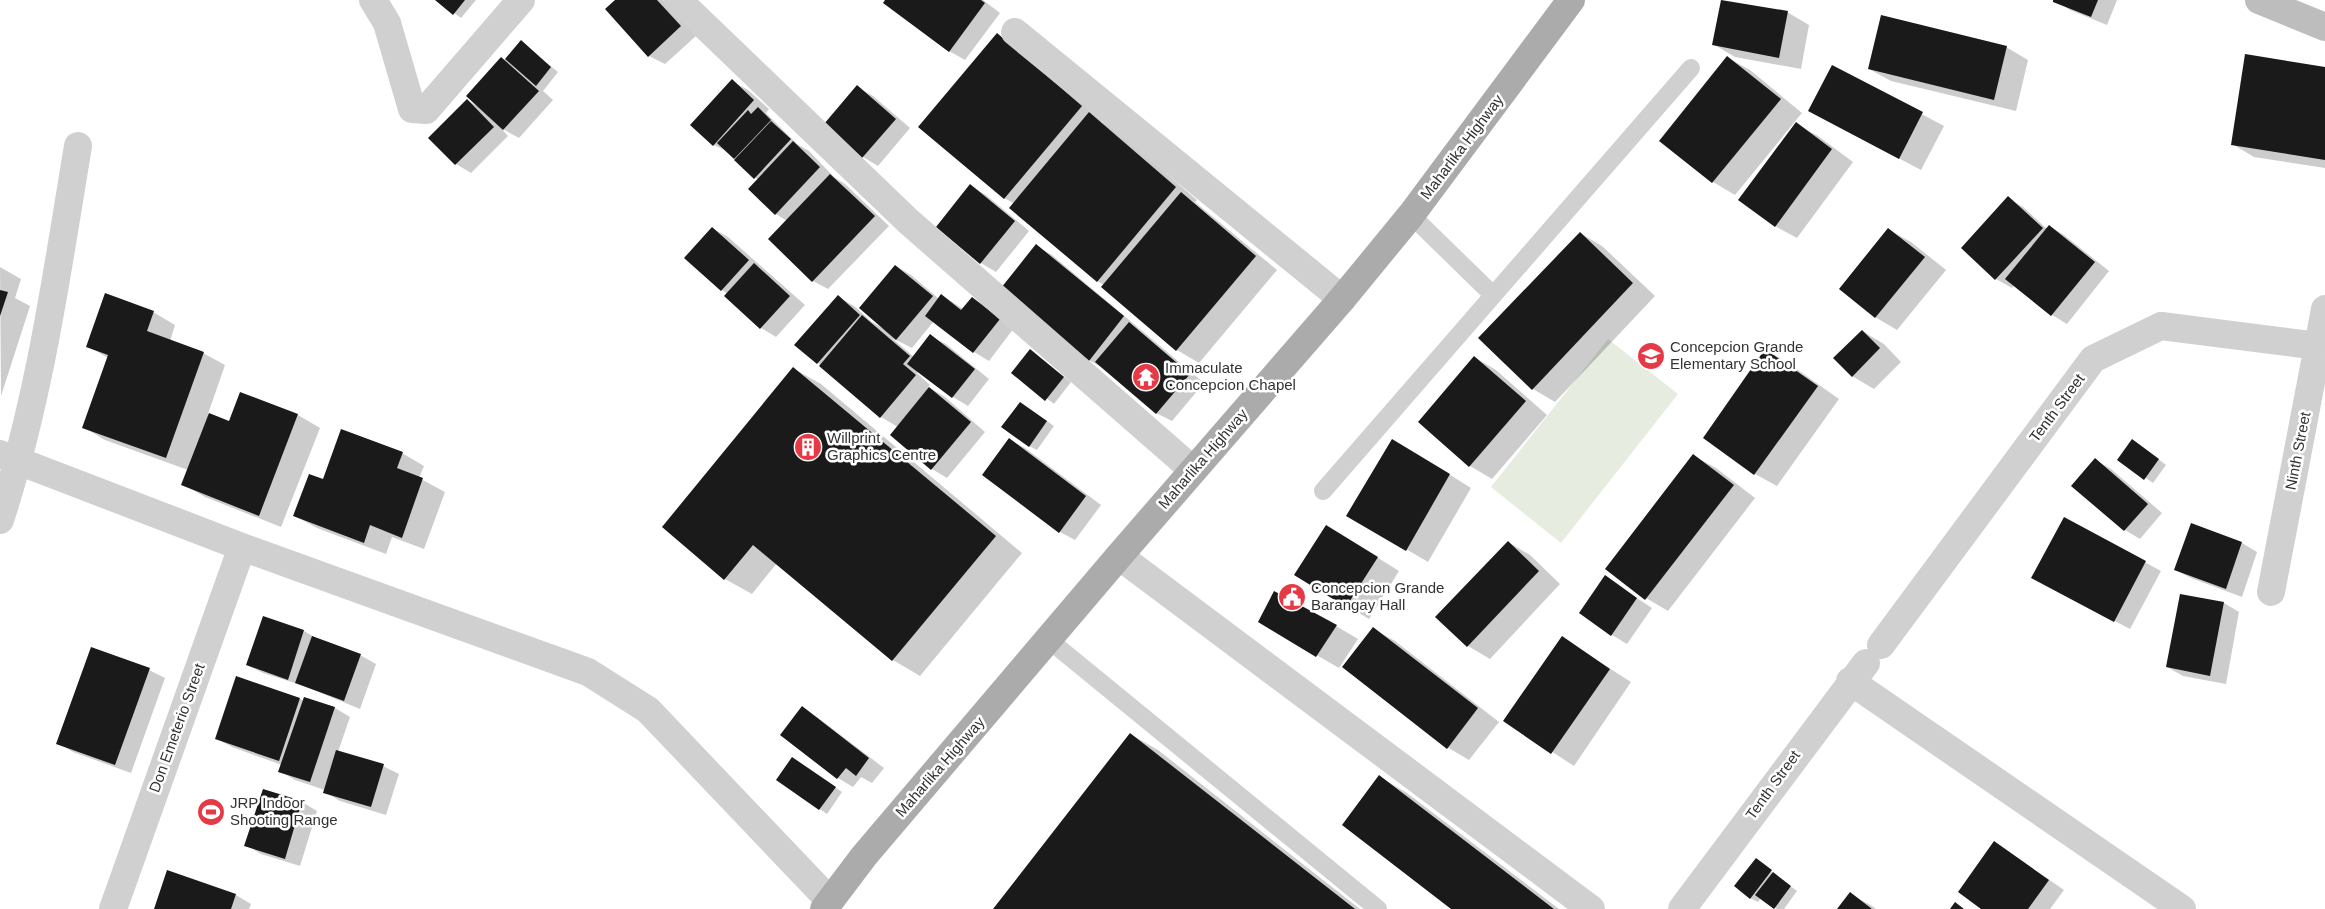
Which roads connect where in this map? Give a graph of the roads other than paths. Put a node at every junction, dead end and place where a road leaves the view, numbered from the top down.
1 (374, 0) edge
2 (521, 0) edge
3 (678, 0) edge
4 (1572, 0) edge
5 (2259, 0) edge
6 (2325, 27) edge
7 (1016, 32) dead end
8 (1691, 68) dead end
9 (78, 146) dead end
10 (1411, 215) junction
11 (1493, 295) junction
12 (1342, 299) junction
13 (2325, 309) edge
14 (2318, 346) junction
15 (10, 458) edge
16 (1193, 470) junction
17 (1323, 491) dead end
18 (0, 520) edge
19 (242, 547) junction
20 (1119, 556) junction
21 (2271, 592) dead end
22 (1049, 640) junction
23 (1866, 663) junction
24 (827, 905) edge
25 (113, 909) edge
26 (1378, 909) edge
27 (1591, 909) edge
28 (1682, 909) edge
29 (2182, 909) edge

1 - 2 street
3 - 16 street
4 - 10 main road, Maharlika Highway
5 - 6 street
7 - 12 street
8 - 11 lane
9 - 15 street
10 - 11 lane
10 - 12 main road, Maharlika Highway
11 - 17 lane
12 - 16 main road, Maharlika Highway
13 - 14 street, Ninth Street
14 - 21 street, Ninth Street
14 - 23 street, Tenth Street
15 - 18 street
15 - 19 street
16 - 20 main road, Maharlika Highway
19 - 24 street
19 - 25 street, Don Emeterio Street
20 - 22 main road, Maharlika Highway
20 - 27 street
22 - 24 main road, Maharlika Highway
22 - 26 lane
23 - 28 street, Tenth Street
23 - 29 street

